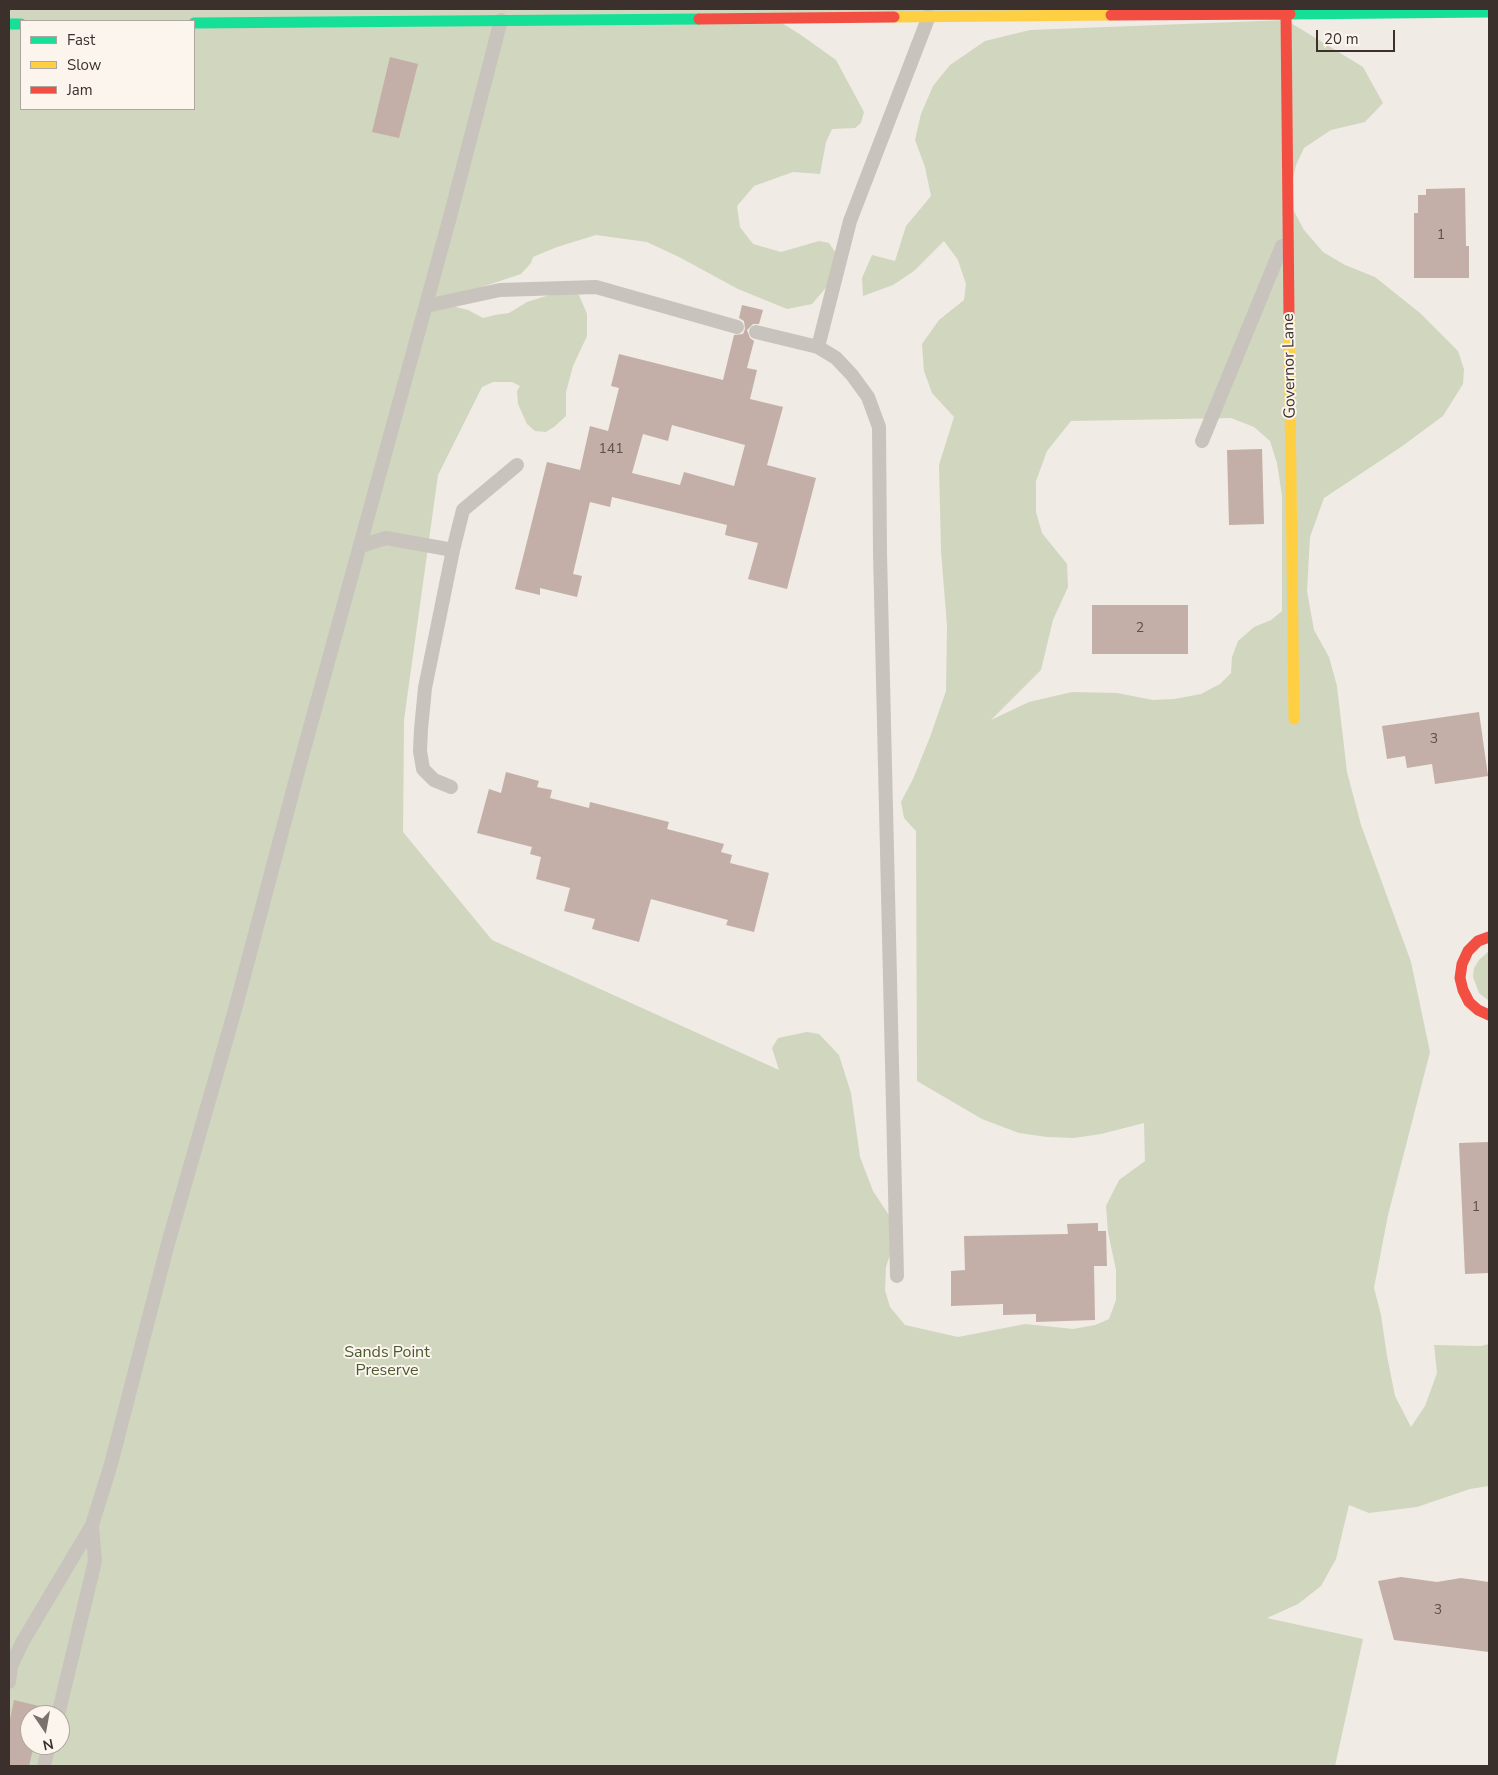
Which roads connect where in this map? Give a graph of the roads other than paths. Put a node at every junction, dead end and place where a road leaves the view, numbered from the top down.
1 (1489, 12) edge
2 (1286, 13) junction
3 (929, 16) junction
4 (501, 20) junction
5 (195, 22) edge
6 (1288, 231) junction
7 (426, 306) junction
8 (736, 327) dead end
9 (756, 332) dead end
10 (818, 347) junction
11 (1202, 441) dead end
12 (517, 465) dead end
13 (360, 546) junction
14 (453, 550) junction
15 (1294, 719) dead end
16 (451, 787) dead end
17 (1489, 937) edge
18 (1489, 1015) edge
19 (897, 1276) dead end
20 (92, 1524) junction
21 (9, 1682) edge
22 (60, 1705) edge

1 - 2 main road
2 - 3 main road
2 - 6 main road, Governor Lane
3 - 4 main road
3 - 10 lane
4 - 5 main road
4 - 7 lane
6 - 11 lane
6 - 15 main road, Governor Lane
7 - 8 lane
7 - 13 lane
9 - 10 lane
10 - 19 lane
12 - 14 lane
13 - 14 lane
13 - 20 lane
14 - 16 lane
17 - 18 main road
20 - 21 lane
20 - 22 lane

